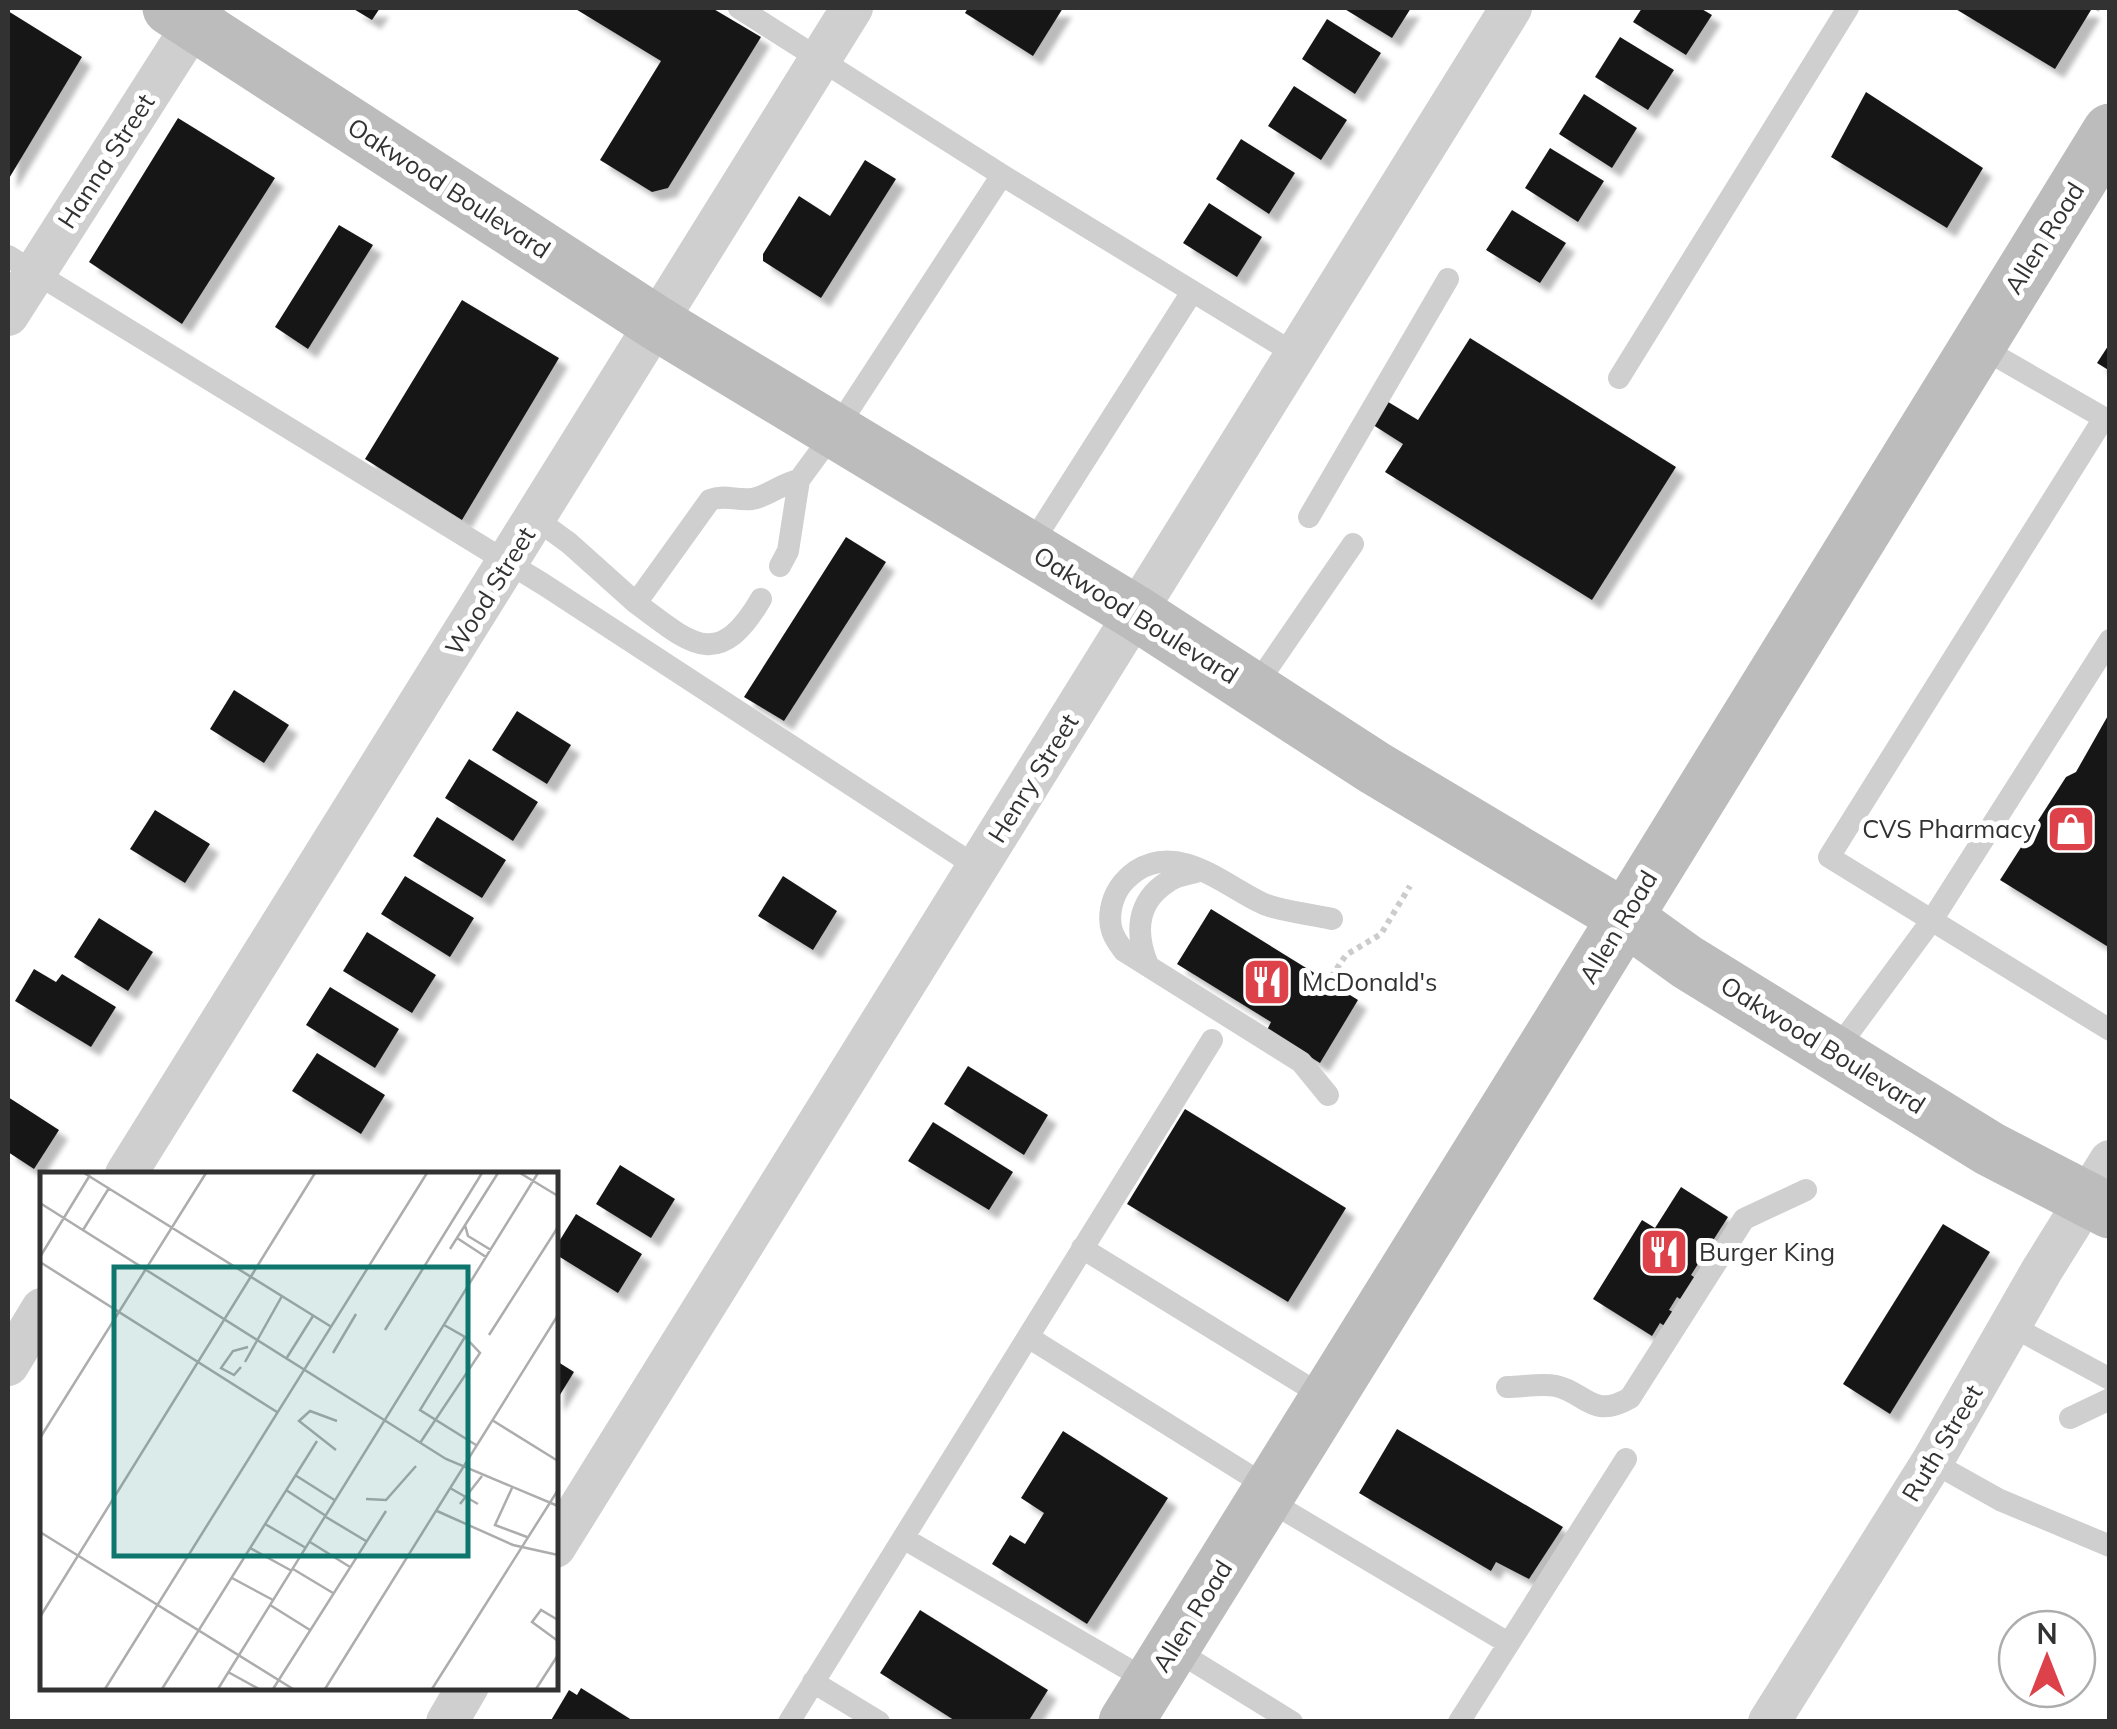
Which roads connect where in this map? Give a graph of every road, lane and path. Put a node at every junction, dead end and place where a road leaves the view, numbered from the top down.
1 (739, 8) edge
2 (852, 8) edge
3 (1511, 8) edge
4 (1848, 8) edge
5 (190, 13) edge
6 (821, 59) junction
7 (2110, 131) edge
8 (1002, 175) junction
9 (21, 264) edge
10 (1448, 279) dead end
11 (1192, 292) junction
12 (8, 315) edge
13 (658, 324) junction
14 (1978, 344) junction
15 (1294, 354) junction
16 (1620, 378) dead end
17 (2107, 420) edge
18 (835, 432) junction
19 (800, 480) junction
20 (1309, 517) dead end
21 (536, 519) junction
22 (1354, 544) dead end
23 (1028, 548) junction
24 (508, 563) junction
25 (780, 566) dead end
26 (761, 600) dead end
27 (636, 603) junction
28 (1136, 613) junction
29 (2110, 640) edge
30 (1254, 688) junction
31 (978, 868) junction
32 (1202, 870) junction
33 (1410, 886) dead end
34 (1623, 916) junction
35 (1332, 919) dead end
36 (1932, 920) junction
37 (1148, 965) junction
38 (1332, 977) dead end
39 (2110, 1030) edge
40 (1212, 1040) dead end
41 (1834, 1053) junction
42 (1328, 1095) dead end
43 (127, 1172) edge
44 (1806, 1190) dead end
45 (2101, 1191) edge
46 (1082, 1248) junction
47 (40, 1312) edge
48 (2010, 1326) junction
49 (1028, 1337) junction
50 (8, 1365) edge
51 (2110, 1379) edge
52 (1507, 1388) dead end
53 (2110, 1399) edge
54 (1329, 1400) junction
55 (2070, 1418) dead end
56 (1626, 1459) dead end
57 (1932, 1462) junction
58 (1268, 1494) junction
59 (903, 1538) junction
60 (558, 1542) edge
61 (2110, 1546) edge
62 (1508, 1643) junction
63 (813, 1682) junction
64 (1149, 1684) edge
65 (466, 1689) edge
66 (447, 1722) edge
67 (789, 1722) edge
68 (879, 1722) edge
69 (1292, 1722) edge
70 (1458, 1722) edge
71 (1769, 1722) edge

1 - 6 lane
2 - 6 street, Wood Street
3 - 15 street, Henry Street
4 - 16 lane
5 - 9 street, Hanna Street
5 - 13 main road, Oakwood Boulevard
6 - 8 lane
6 - 13 street, Wood Street
7 - 14 main road, Allen Road
8 - 11 lane
8 - 18 lane
9 - 12 street, Hanna Street
9 - 24 lane
10 - 20 lane
11 - 15 lane
11 - 23 lane
13 - 18 main road, Oakwood Boulevard
13 - 21 street, Wood Street
14 - 17 lane
14 - 34 main road, Allen Road
15 - 28 street, Henry Street
17 - 36 lane
18 - 19 lane
18 - 23 main road, Oakwood Boulevard
19 - 25 lane
19 - 27 lane
21 - 24 street, Wood Street
21 - 27 lane
22 - 30 lane
23 - 28 main road, Oakwood Boulevard
24 - 31 lane
24 - 43 street, Wood Street
26 - 27 lane
28 - 30 main road, Oakwood Boulevard
28 - 31 street, Henry Street
29 - 36 lane
30 - 34 main road, Oakwood Boulevard
31 - 60 street, Henry Street
32 - 35 lane
32 - 37 lane
32 - 37 lane
33 - 38 path
34 - 41 main road, Oakwood Boulevard
34 - 54 main road, Allen Road
36 - 39 lane
36 - 41 lane
37 - 42 lane
40 - 46 lane
41 - 45 main road, Oakwood Boulevard
44 - 52 lane
45 - 48 street, Ruth Street
46 - 49 lane
46 - 54 lane
47 - 50 street
48 - 51 lane
48 - 57 street, Ruth Street
49 - 58 lane
49 - 59 lane
53 - 55 lane
54 - 58 main road, Allen Road
56 - 62 lane
57 - 61 lane
57 - 71 street, Ruth Street
58 - 62 lane
58 - 64 main road, Allen Road
59 - 63 lane
59 - 64 lane
62 - 70 lane
63 - 67 lane
63 - 68 lane
64 - 69 lane
65 - 66 street

